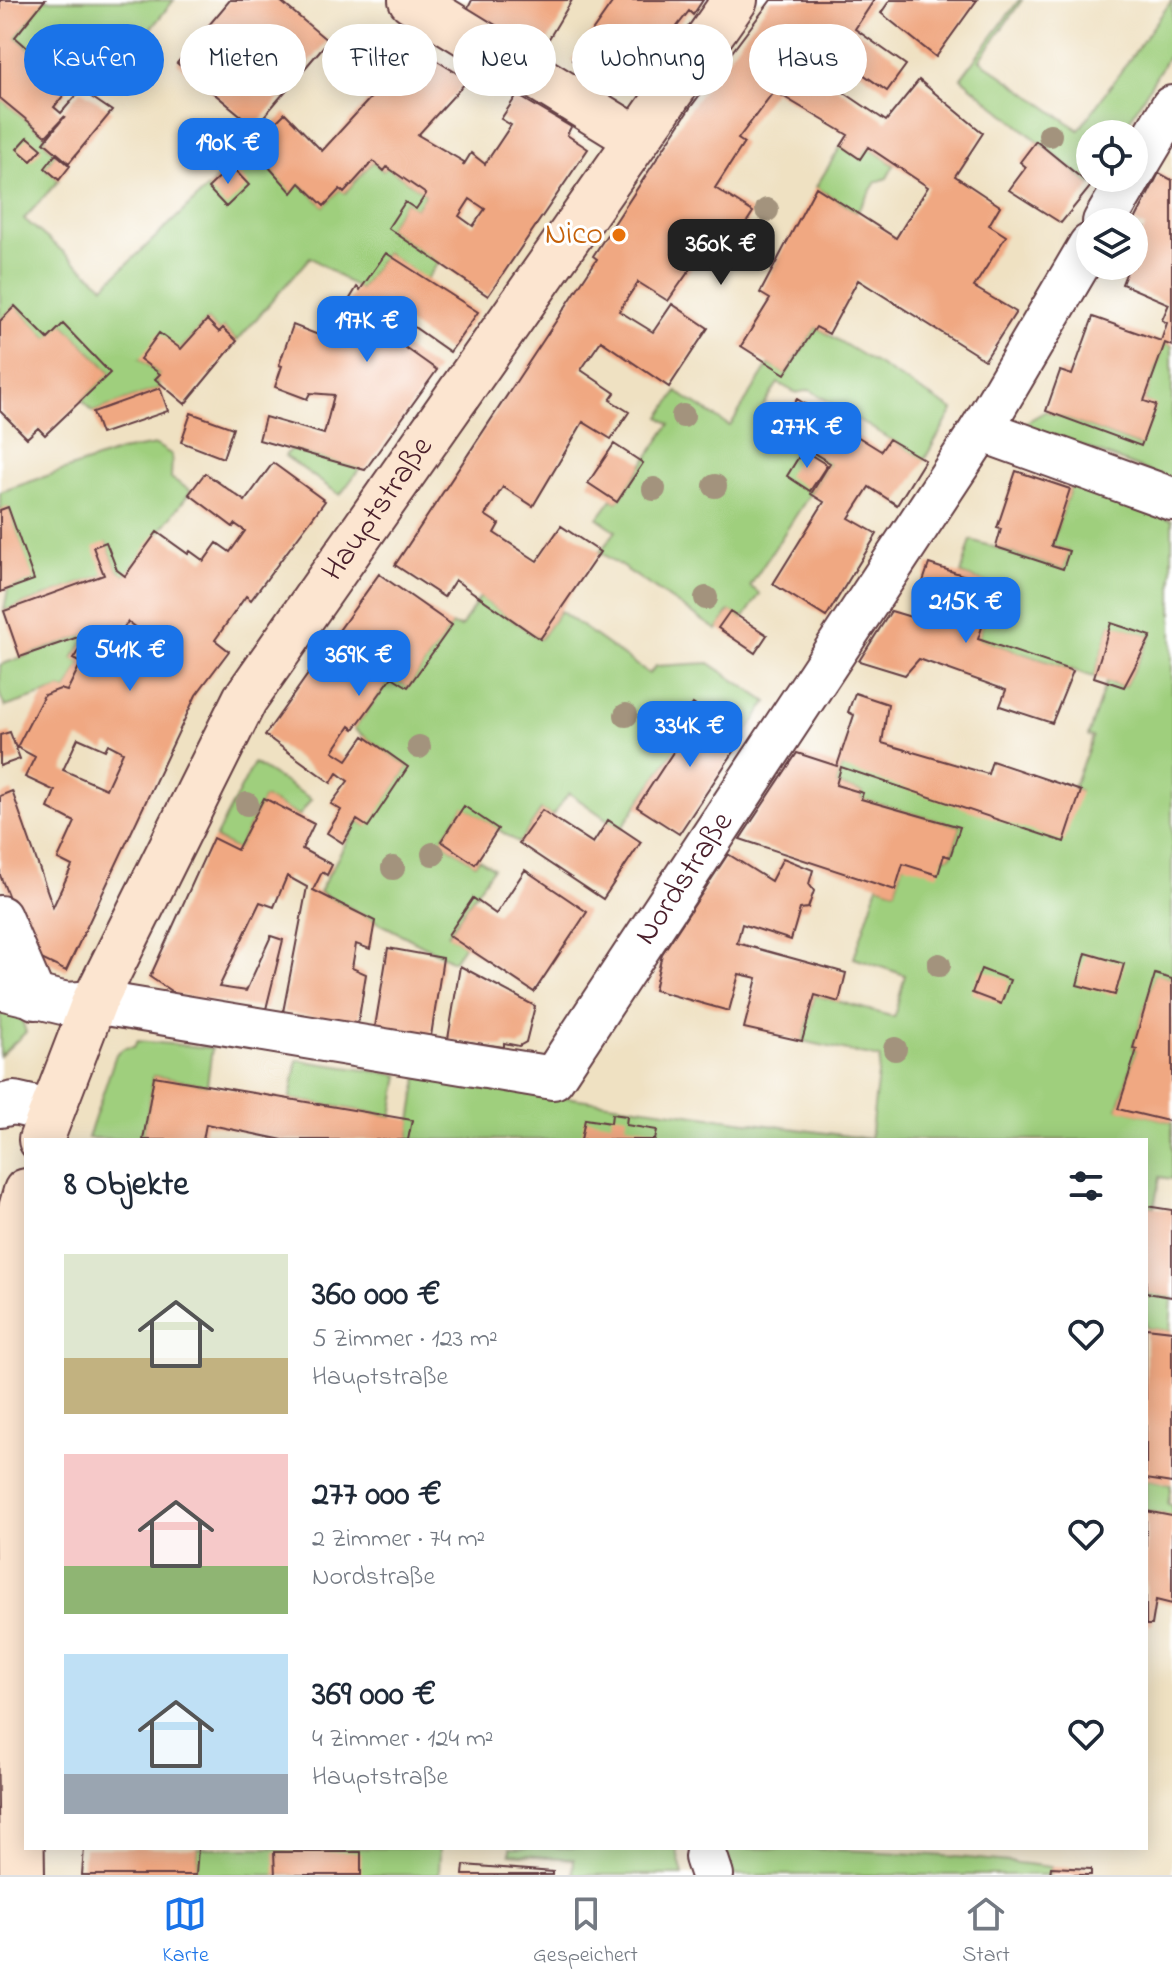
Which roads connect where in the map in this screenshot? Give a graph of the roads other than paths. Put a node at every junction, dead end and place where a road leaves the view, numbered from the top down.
1 (411, 0) edge
2 (735, 0) edge
3 (1172, 107) edge
4 (637, 139) junction
5 (1148, 147) edge
6 (1076, 269) edge
7 (981, 430) junction
8 (1172, 499) edge
9 (0, 917) edge
10 (17, 993) edge
11 (94, 1002) junction
12 (0, 1106) edge
13 (45, 1126) edge
14 (24, 1198) edge
15 (22, 1875) edge

1 - 4 main road
2 - 4 main road, Hauptstraße
3 - 5 street
4 - 11 main road, Hauptstraße
6 - 7 street, Nordstraße
7 - 8 street
7 - 11 street, Nordstraße
9 - 10 street
10 - 11 street
11 - 13 main road, Hauptstraße
12 - 13 street
14 - 15 main road

